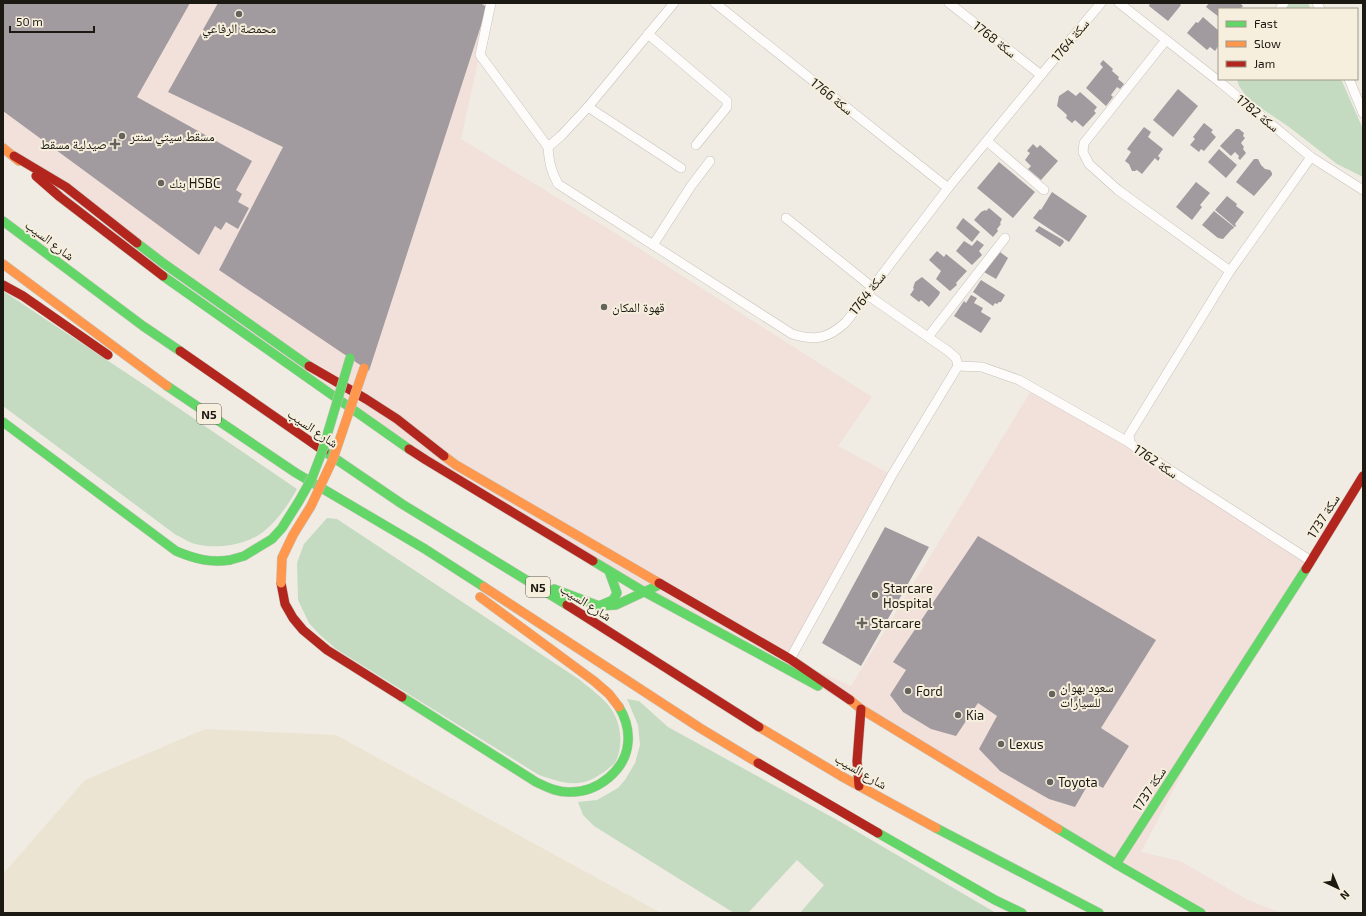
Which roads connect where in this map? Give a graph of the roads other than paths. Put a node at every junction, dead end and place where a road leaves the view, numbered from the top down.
1 (491, 3) edge
2 (674, 3) edge
3 (715, 3) edge
4 (949, 3) edge
5 (1101, 3) edge
6 (1119, 3) edge
7 (648, 34) junction
8 (1166, 40) junction
9 (1041, 75) junction
10 (1218, 77) edge
11 (1349, 80) edge
12 (1223, 81) edge
13 (588, 107) junction
14 (1363, 113) edge
15 (987, 141) junction
16 (696, 145) dead end
17 (548, 147) junction
18 (3, 148) edge
19 (14, 156) junction
20 (1311, 157) junction
21 (710, 160) dead end
22 (681, 168) dead end
23 (948, 188) junction
24 (1044, 190) dead end
25 (1363, 190) edge
26 (786, 218) dead end
27 (3, 221) edge
28 (1005, 238) dead end
29 (653, 245) junction
30 (3, 264) edge
31 (1230, 272) junction
32 (3, 285) edge
33 (872, 287) junction
34 (866, 294) junction
35 (928, 337) junction
36 (350, 358) dead end
37 (958, 366) junction
38 (364, 368) dead end
39 (170, 388) junction
40 (3, 422) edge
41 (1130, 443) junction
42 (1363, 476) edge
43 (425, 549) junction
44 (1311, 561) junction
45 (609, 571) junction
46 (522, 577) junction
47 (461, 583) dead end
48 (661, 584) junction
49 (643, 592) junction
50 (474, 593) dead end
51 (599, 606) junction
52 (790, 659) junction
53 (861, 709) junction
54 (859, 786) junction
55 (1116, 864) junction
56 (1022, 913) edge
57 (1099, 913) edge
58 (1201, 913) edge

1 - 17 street
2 - 7 street
3 - 23 street, سكة 1766
4 - 9 street, سكة 1768
5 - 9 street, سكة 1764
6 - 8 street, سكة 1782
7 - 13 street
7 - 16 street
8 - 10 street, سكة 1782
8 - 31 street
9 - 15 street, سكة 1764
11 - 14 street
12 - 20 street, سكة 1782
13 - 17 street
13 - 22 street
15 - 23 street, سكة 1764
15 - 24 street
17 - 29 street, سكة 1764
18 - 19 main road
19 - 45 main road
19 - 48 main road
20 - 25 street, سكة 1782
20 - 31 street, سكة 1762
21 - 29 street
23 - 33 street, سكة 1764
26 - 33 street
27 - 46 main road, شارع السيب / N5
28 - 35 street
29 - 34 street, سكة 1764
30 - 39 main road, N5
31 - 41 street, سكة 1762
32 - 39 main road
33 - 34 street, سكة 1764
34 - 35 street
35 - 37 street
36 - 40 main road, bridge
37 - 41 street
37 - 52 street
38 - 50 main road, bridge
39 - 43 main road, N5
41 - 44 street, سكة 1762
42 - 44 main road, سكة 1737
43 - 47 main road
43 - 56 main road, N5
44 - 55 main road, سكة 1737
45 - 49 main road
45 - 51 main road
46 - 51 main road
46 - 54 main road, شارع السيب / N5
48 - 49 main road
48 - 52 main road
49 - 51 main road
49 - 53 main road
52 - 53 main road
53 - 54 main road
53 - 55 main road
54 - 57 main road, شارع السيب / N5
55 - 58 main road

